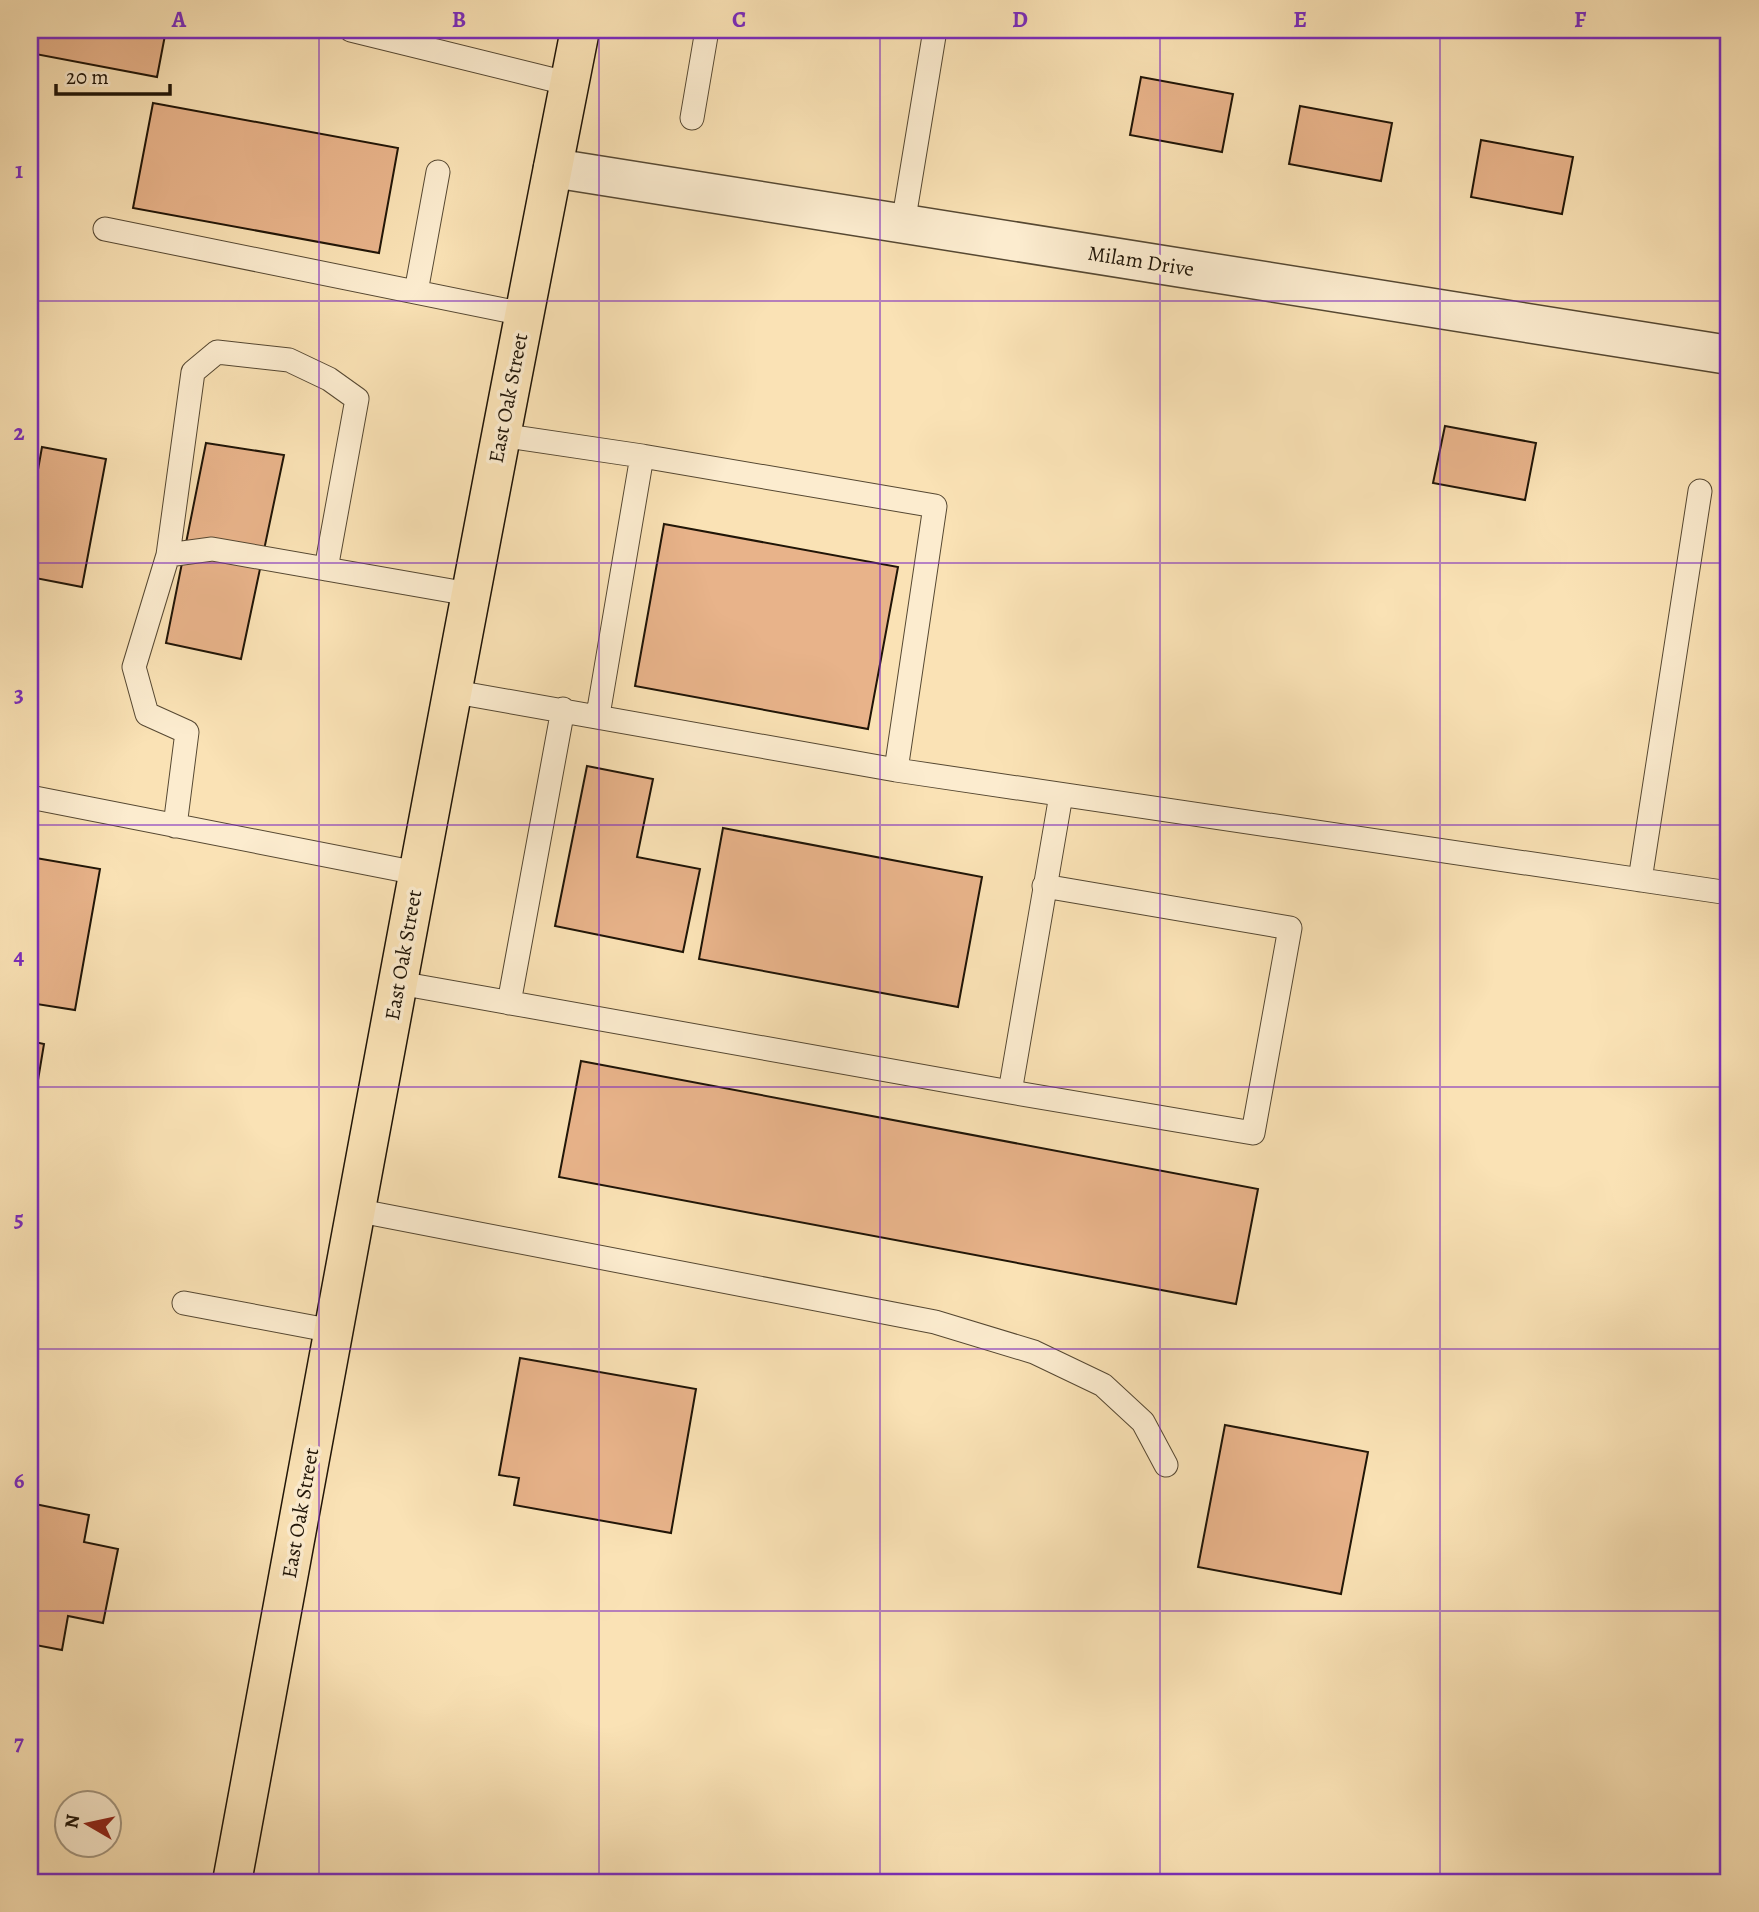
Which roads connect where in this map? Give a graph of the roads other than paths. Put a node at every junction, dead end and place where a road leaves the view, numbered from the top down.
1 (351, 30) edge
2 (580, 30) edge
3 (707, 30) edge
4 (934, 30) edge
5 (570, 84) junction
6 (692, 118) dead end
7 (553, 168) junction
8 (438, 172) dead end
9 (903, 224) junction
10 (105, 229) dead end
11 (416, 292) junction
12 (524, 314) junction
13 (1729, 355) edge
14 (500, 435) junction
15 (642, 456) junction
16 (1700, 491) dead end
17 (168, 555) junction
18 (326, 569) junction
19 (469, 594) junction
20 (450, 691) junction
21 (563, 709) junction
22 (598, 715) junction
23 (896, 770) junction
24 (1061, 795) junction
25 (30, 797) edge
26 (175, 825) junction
27 (417, 873) junction
28 (1640, 880) junction
29 (1044, 886) junction
30 (1729, 893) edge
31 (399, 982) junction
32 (509, 1003) junction
33 (1010, 1092) junction
34 (355, 1210) junction
35 (184, 1303) dead end
36 (334, 1331) junction
37 (1166, 1465) dead end
38 (232, 1882) edge

1 - 5 lane
2 - 5 highway, East Oak Street
3 - 6 lane
4 - 9 lane
5 - 7 highway, East Oak Street
7 - 9 street, Milam Drive
7 - 12 highway, East Oak Street
8 - 11 lane
9 - 13 street, Milam Drive
10 - 11 lane
11 - 12 lane
12 - 14 highway, East Oak Street
14 - 15 lane
14 - 19 highway, East Oak Street
15 - 22 lane
15 - 23 lane
16 - 28 lane
17 - 18 lane
17 - 18 lane
17 - 26 lane
18 - 19 lane
19 - 20 highway, East Oak Street
20 - 21 lane
20 - 27 highway, East Oak Street
21 - 22 lane
21 - 32 lane
22 - 23 lane
23 - 24 lane
24 - 28 lane
24 - 29 lane
25 - 26 lane
26 - 27 lane
27 - 31 highway, East Oak Street
28 - 30 lane
29 - 33 lane
29 - 33 lane
31 - 32 lane
31 - 34 highway, East Oak Street
32 - 33 lane
34 - 36 highway, East Oak Street
34 - 37 lane
35 - 36 lane
36 - 38 highway, East Oak Street

